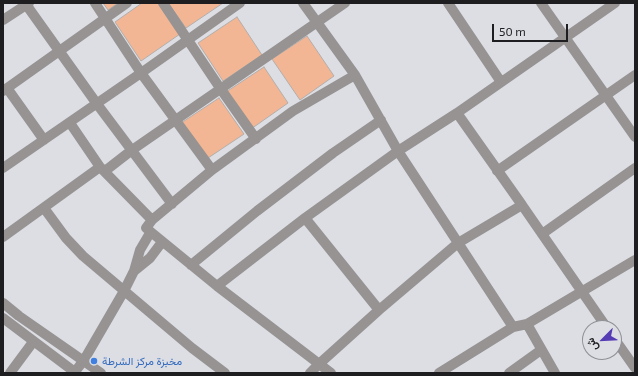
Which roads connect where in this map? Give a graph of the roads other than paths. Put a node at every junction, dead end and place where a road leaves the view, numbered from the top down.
1 (95, 3) edge
2 (127, 3) edge
3 (162, 3) edge
4 (240, 3) edge
5 (303, 3) edge
6 (345, 3) edge
7 (448, 3) edge
8 (541, 3) edge
9 (615, 3) edge
10 (27, 4) edge
11 (106, 18) junction
12 (3, 20) edge
13 (316, 23) junction
14 (566, 38) junction
15 (188, 39) junction
16 (59, 51) junction
17 (141, 73) junction
18 (355, 75) junction
19 (635, 75) edge
20 (501, 82) junction
21 (220, 88) junction
22 (5, 90) edge
23 (606, 95) junction
24 (97, 104) junction
25 (457, 113) junction
26 (174, 120) junction
27 (381, 120) junction
28 (70, 123) junction
29 (635, 137) edge
30 (256, 139) junction
31 (44, 140) junction
32 (132, 150) junction
33 (398, 151) junction
34 (3, 168) edge
35 (635, 168) edge
36 (102, 169) junction
37 (212, 170) junction
38 (497, 171) junction
39 (172, 204) junction
40 (522, 205) junction
41 (44, 208) junction
42 (305, 218) junction
43 (152, 220) junction
44 (150, 232) junction
45 (542, 234) junction
46 (3, 237) edge
47 (162, 242) junction
48 (458, 243) junction
49 (635, 260) edge
50 (191, 265) junction
51 (134, 271) junction
52 (217, 286) junction
53 (124, 291) junction
54 (582, 292) junction
55 (3, 303) edge
56 (379, 310) junction
57 (3, 318) edge
58 (601, 320) edge
59 (527, 324) junction
60 (513, 327) junction
61 (33, 342) junction
62 (622, 349) edge
63 (542, 350) junction
64 (84, 360) junction
65 (319, 364) junction
66 (635, 368) edge
67 (10, 373) edge
68 (74, 373) edge
69 (101, 373) edge
70 (225, 373) edge
71 (310, 373) edge
72 (331, 373) edge
73 (439, 373) edge
74 (509, 373) edge
75 (555, 373) edge

1 - 11 street
2 - 11 street
3 - 15 street
4 - 15 street
5 - 13 street
6 - 13 street
7 - 20 street
8 - 14 street
9 - 14 street
10 - 12 street
10 - 16 street
11 - 16 street
11 - 17 street
13 - 18 street
13 - 21 street
14 - 20 street
14 - 23 street
15 - 17 street
15 - 21 street
16 - 22 street
16 - 24 street
17 - 24 street
17 - 26 street
18 - 27 street
18 - 30 street
19 - 23 street
20 - 25 street
21 - 26 street
21 - 30 street
22 - 31 street
23 - 29 street
23 - 38 street
24 - 28 street
24 - 32 street
25 - 33 street
25 - 38 street
26 - 32 street
26 - 37 street
27 - 33 street
27 - 50 street
28 - 31 street
28 - 36 street
30 - 37 street
31 - 34 street
32 - 36 street
32 - 39 street
33 - 42 street
33 - 48 street
35 - 45 street
36 - 41 street
36 - 43 street
37 - 39 street
38 - 40 street
39 - 43 street
40 - 45 street
40 - 48 street
41 - 46 street
41 - 53 street
42 - 52 street
42 - 56 street
43 - 44 street
44 - 47 street
44 - 51 street
45 - 54 street
47 - 50 street
47 - 51 street
48 - 56 street
48 - 60 street
49 - 54 street
50 - 52 street
51 - 53 street
52 - 65 street
53 - 64 street
53 - 70 street
54 - 58 street
54 - 59 street
55 - 64 street
56 - 65 street
57 - 61 street
59 - 60 street
59 - 63 street
60 - 73 street
61 - 67 street
61 - 68 street
62 - 66 street
63 - 74 street
63 - 75 street
64 - 68 street
64 - 69 street
65 - 71 street
65 - 72 street

